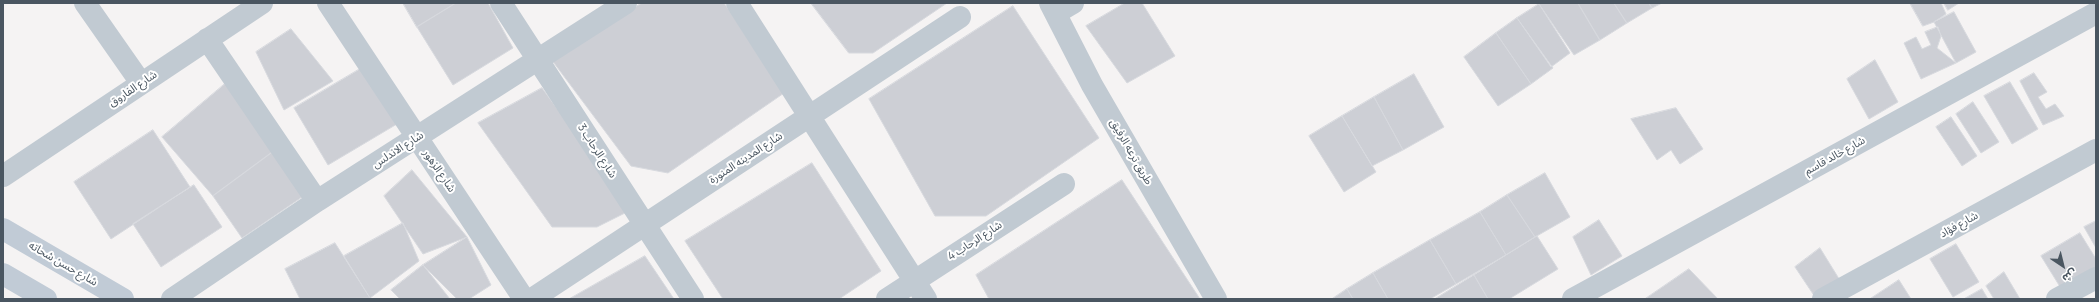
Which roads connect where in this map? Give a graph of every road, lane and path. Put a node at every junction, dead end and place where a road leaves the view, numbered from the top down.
1 (85, 3) edge
2 (262, 3) edge
3 (328, 3) edge
4 (500, 3) edge
5 (626, 3) edge
6 (738, 3) edge
7 (1060, 6) edge
8 (2096, 13) edge
9 (960, 17) dead end
10 (207, 40) junction
11 (538, 60) junction
12 (142, 83) junction
13 (810, 116) junction
14 (417, 137) junction
15 (2096, 150) edge
16 (3, 176) edge
17 (1064, 184) dead end
18 (317, 201) junction
19 (645, 225) junction
20 (3, 229) edge
21 (3, 274) edge
22 (2096, 278) edge
23 (920, 290) edge
24 (46, 299) edge
25 (123, 299) edge
26 (172, 299) edge
27 (524, 299) edge
28 (532, 299) edge
29 (693, 299) edge
30 (887, 299) edge
31 (1216, 299) edge
32 (1573, 299) edge
33 (1823, 299) edge
34 (2057, 299) edge

1 - 12 street
2 - 10 street, شارع الفاروق
3 - 14 street, شارع الزهور
4 - 11 street, شارع الرحاب 3
5 - 11 street, شارع الاندلس
6 - 13 street
7 - 31 street, طريق ترعه الرفيق
8 - 32 street, شارع خالد قاسم
9 - 13 street, شارع المدينه المنورة
10 - 12 street, شارع الفاروق
10 - 18 street
11 - 14 street, شارع الاندلس
11 - 19 street, شارع الرحاب 3
12 - 16 street, شارع الفاروق
13 - 19 street, شارع المدينه المنورة
13 - 23 street
14 - 18 street, شارع الاندلس
14 - 27 street, شارع الزهور
15 - 33 street, شارع فؤاد
17 - 23 street, شارع الرحاب 4
18 - 26 street, شارع الاندلس
19 - 28 street, شارع المدينه المنورة
19 - 29 street, شارع الرحاب 3
20 - 25 main road, شارع حسن شحاته
21 - 24 main road
22 - 34 street
23 - 30 street, شارع الرحاب 4

